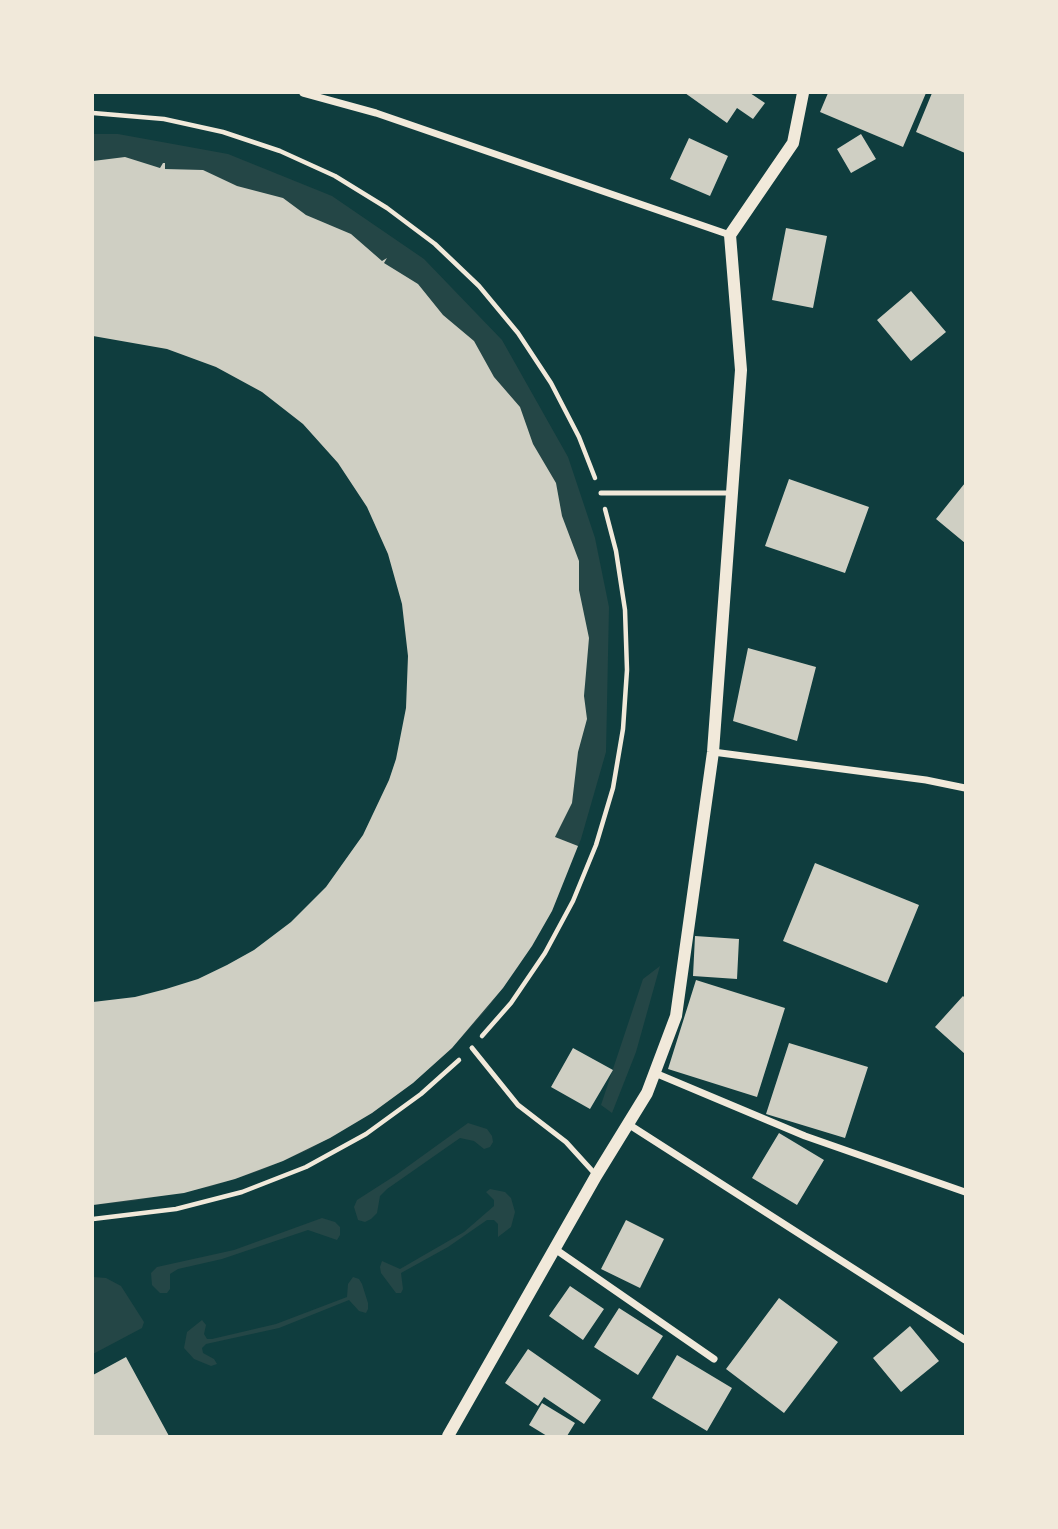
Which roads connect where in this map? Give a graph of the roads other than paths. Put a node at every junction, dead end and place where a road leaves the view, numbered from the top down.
1 (303, 93) edge
2 (803, 93) edge
3 (730, 235) junction
4 (601, 493) road end
5 (732, 493) junction
6 (713, 752) junction
7 (965, 788) edge
8 (472, 1048) road end
9 (655, 1073) junction
10 (628, 1124) junction
11 (596, 1176) junction
12 (965, 1192) edge
13 (555, 1249) junction
14 (965, 1340) edge
15 (714, 1359) dead end
16 (448, 1436) edge

1 - 3 street
2 - 3 street
3 - 5 street
4 - 5 lane
5 - 6 street
6 - 7 street
6 - 9 street
8 - 11 lane
9 - 10 street
9 - 12 street
10 - 11 street
10 - 14 street
11 - 13 street
13 - 15 street
13 - 16 street

